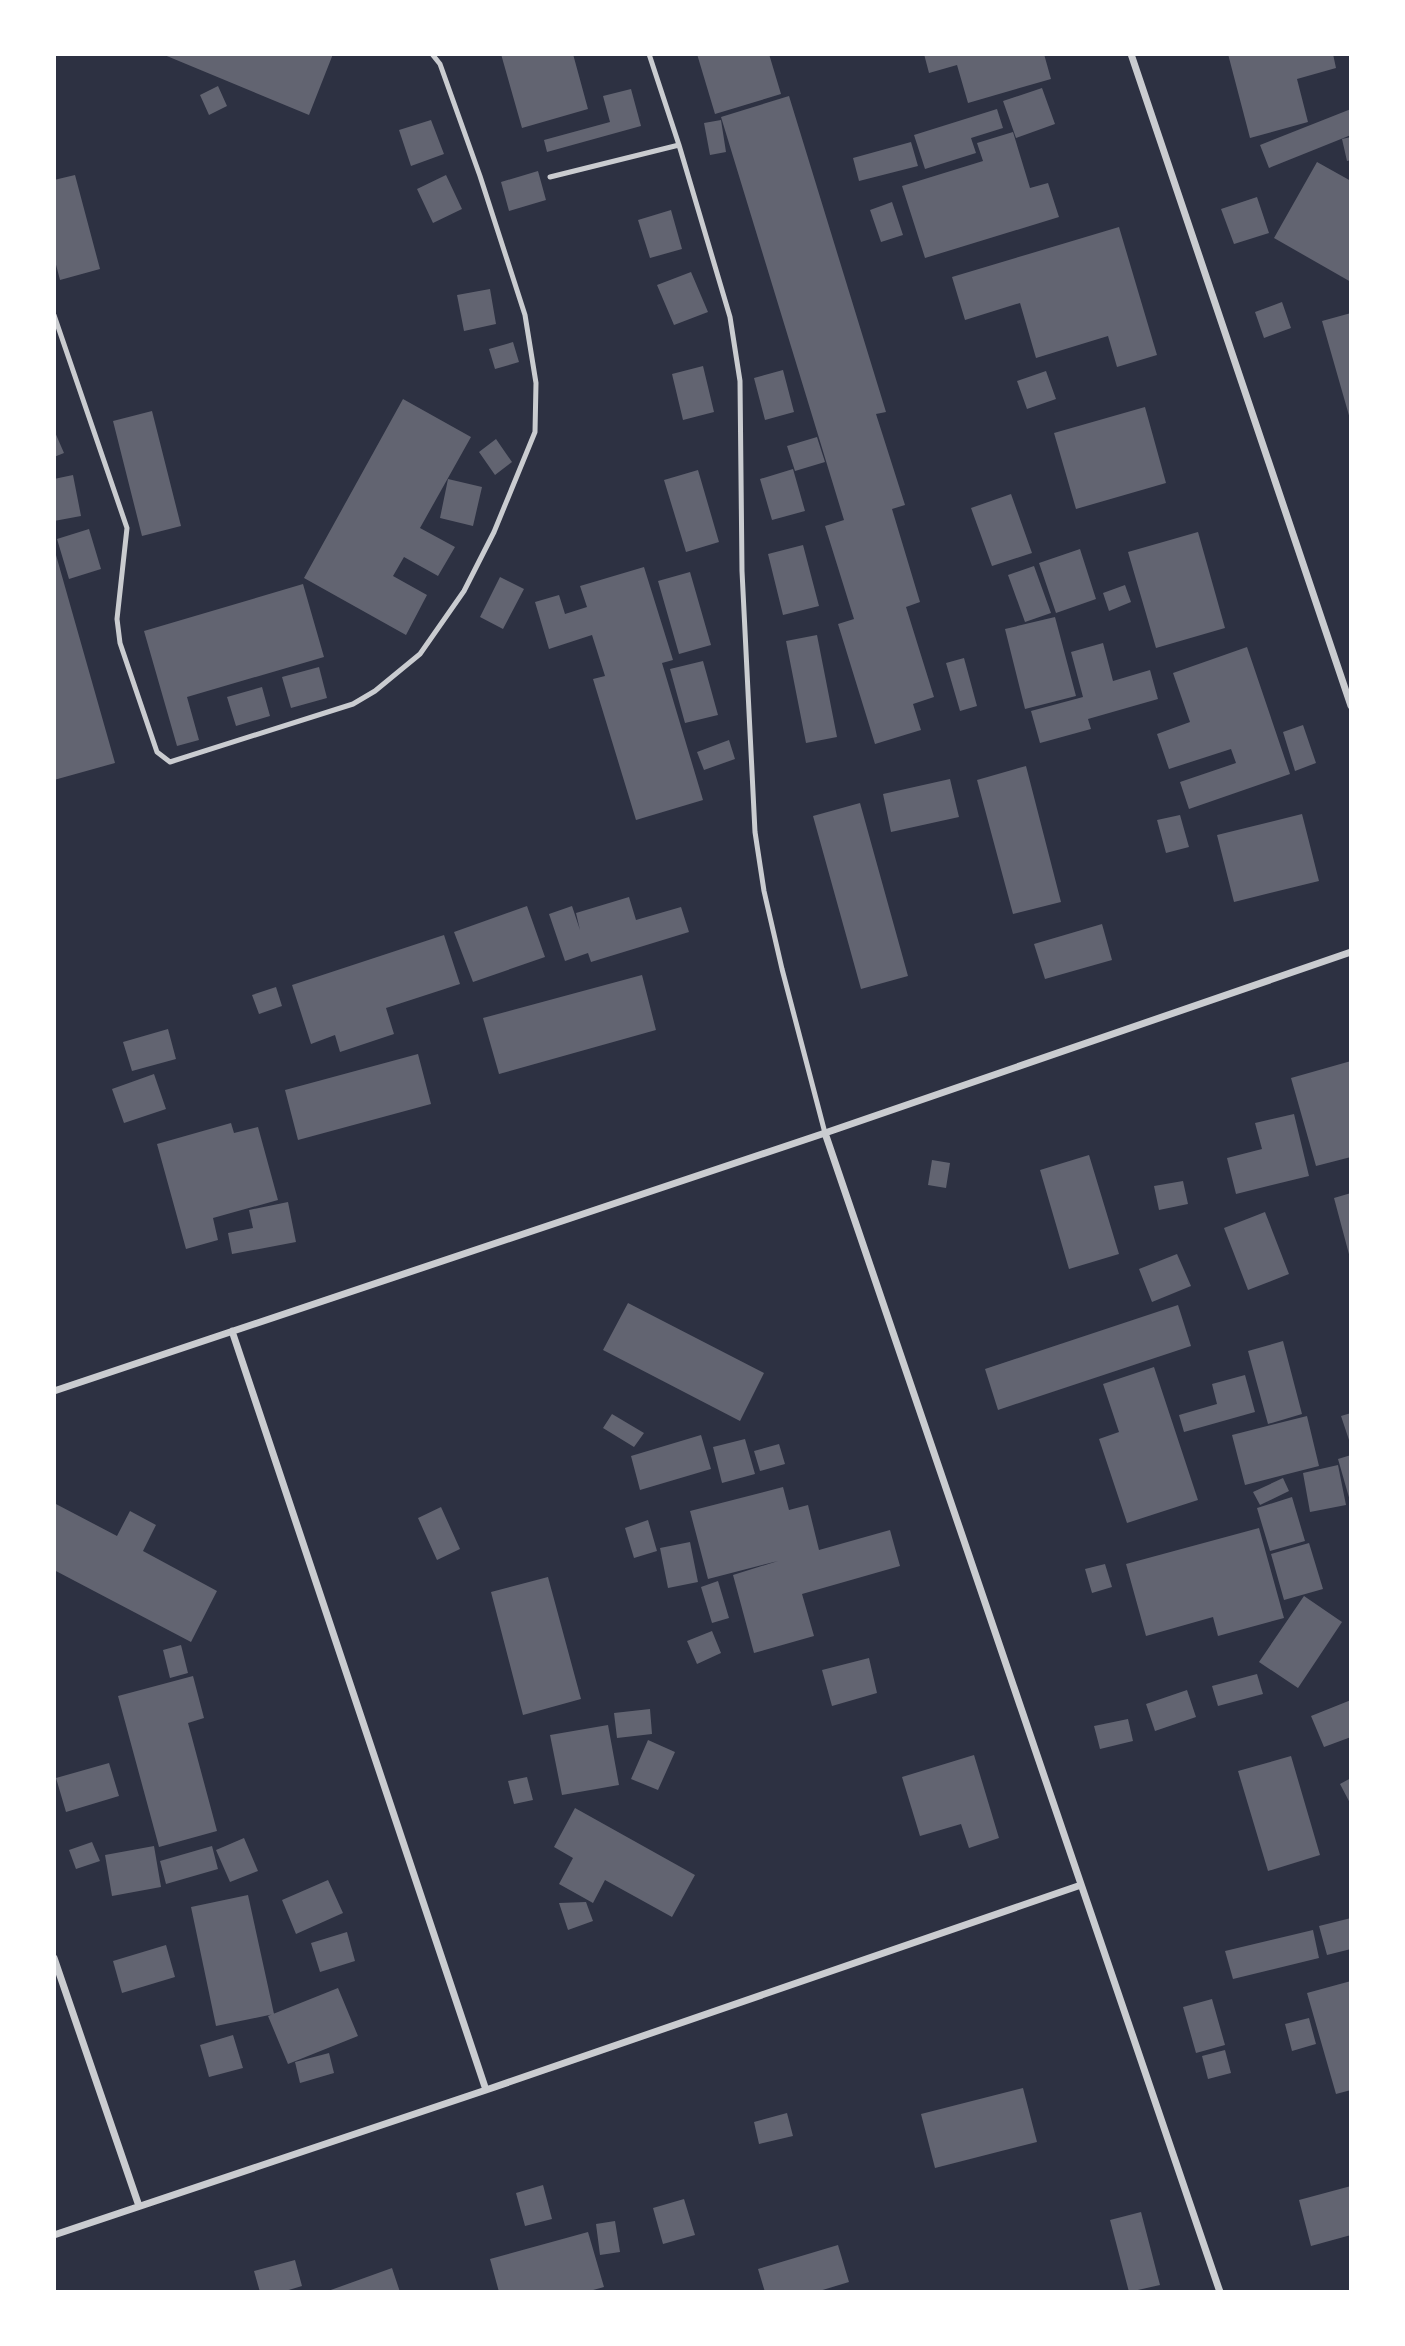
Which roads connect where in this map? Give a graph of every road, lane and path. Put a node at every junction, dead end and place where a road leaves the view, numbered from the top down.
1 (432, 54) edge
2 (649, 54) edge
3 (1131, 54) edge
4 (679, 145) junction
5 (550, 177) dead end
6 (54, 315) edge
7 (1351, 706) edge
8 (1351, 952) edge
9 (825, 1133) junction
10 (232, 1331) junction
11 (54, 1391) edge
12 (1081, 1885) junction
13 (54, 1958) edge
14 (486, 2090) junction
15 (139, 2206) junction
16 (54, 2235) edge
17 (1220, 2292) edge

1 - 6 lane
2 - 4 lane
3 - 7 street
4 - 5 lane
4 - 9 lane
8 - 9 street
9 - 10 street
9 - 12 street
10 - 11 street
10 - 14 street
12 - 14 street
12 - 17 street
13 - 15 street
14 - 15 street
15 - 16 street

